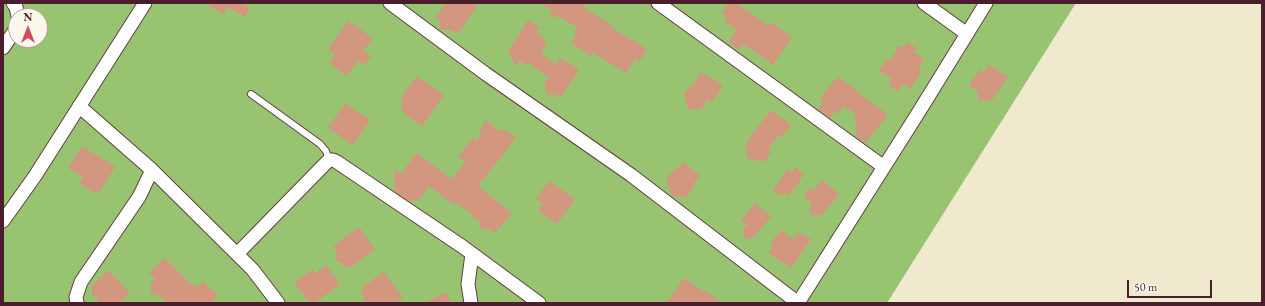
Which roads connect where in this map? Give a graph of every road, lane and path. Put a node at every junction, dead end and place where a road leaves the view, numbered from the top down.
1 (145, 3) edge
2 (390, 3) edge
3 (658, 3) edge
4 (924, 3) edge
5 (986, 3) edge
6 (967, 34) junction
7 (251, 94) dead end
8 (79, 106) junction
9 (330, 160) junction
10 (884, 167) junction
11 (152, 170) junction
12 (3, 221) edge
13 (237, 254) junction
14 (472, 254) junction
15 (77, 303) edge
16 (278, 303) edge
17 (471, 303) edge
18 (539, 303) edge
19 (798, 303) edge

1 - 8 street
2 - 19 street
3 - 10 street
4 - 6 street
5 - 6 street
6 - 10 street
7 - 9 lane
8 - 11 street
8 - 12 street
9 - 13 street
9 - 14 street
10 - 19 street
11 - 13 street
11 - 15 street
13 - 16 street
14 - 17 street
14 - 18 street

